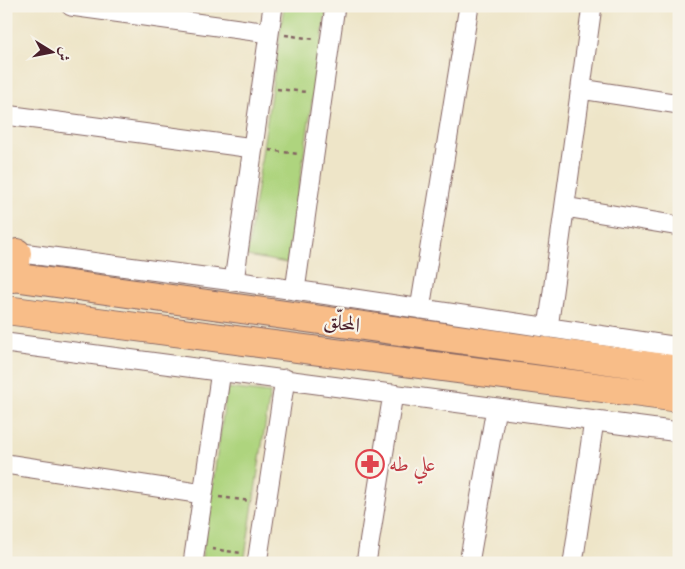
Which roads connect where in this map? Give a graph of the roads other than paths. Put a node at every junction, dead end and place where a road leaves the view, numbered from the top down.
1 (71, 6) edge
2 (272, 6) edge
3 (335, 6) edge
4 (469, 6) edge
5 (592, 6) edge
6 (269, 33) junction
7 (581, 89) junction
8 (679, 104) edge
9 (6, 115) edge
10 (252, 148) junction
11 (565, 207) junction
12 (679, 226) edge
13 (11, 264) edge
14 (234, 281) junction
15 (295, 290) junction
16 (420, 308) junction
17 (6, 310) edge
18 (548, 328) junction
19 (6, 343) edge
20 (679, 347) edge
21 (679, 370) edge
22 (221, 371) junction
23 (285, 379) junction
24 (392, 394) junction
25 (679, 398) edge
26 (496, 408) junction
27 (594, 421) junction
28 (679, 432) edge
29 (6, 464) edge
30 (203, 494) junction
31 (194, 554) edge
32 (257, 559) edge
33 (366, 563) edge
34 (469, 563) edge
35 (572, 563) edge

1 - 6 street
2 - 6 street
3 - 15 street
4 - 16 street
5 - 7 street
6 - 10 street
7 - 8 street
7 - 11 street
9 - 10 street
10 - 14 street
11 - 12 street
11 - 18 street
13 - 14 street
13 - 21 highway, المحلّق
14 - 15 street
15 - 16 street
16 - 18 street
17 - 25 highway, المحلّق
18 - 20 street
19 - 22 street
22 - 23 street
22 - 30 street
23 - 24 street
23 - 32 street
24 - 26 street
24 - 33 street
26 - 27 street
26 - 34 street
27 - 28 street
27 - 35 street
29 - 30 street
30 - 31 street

